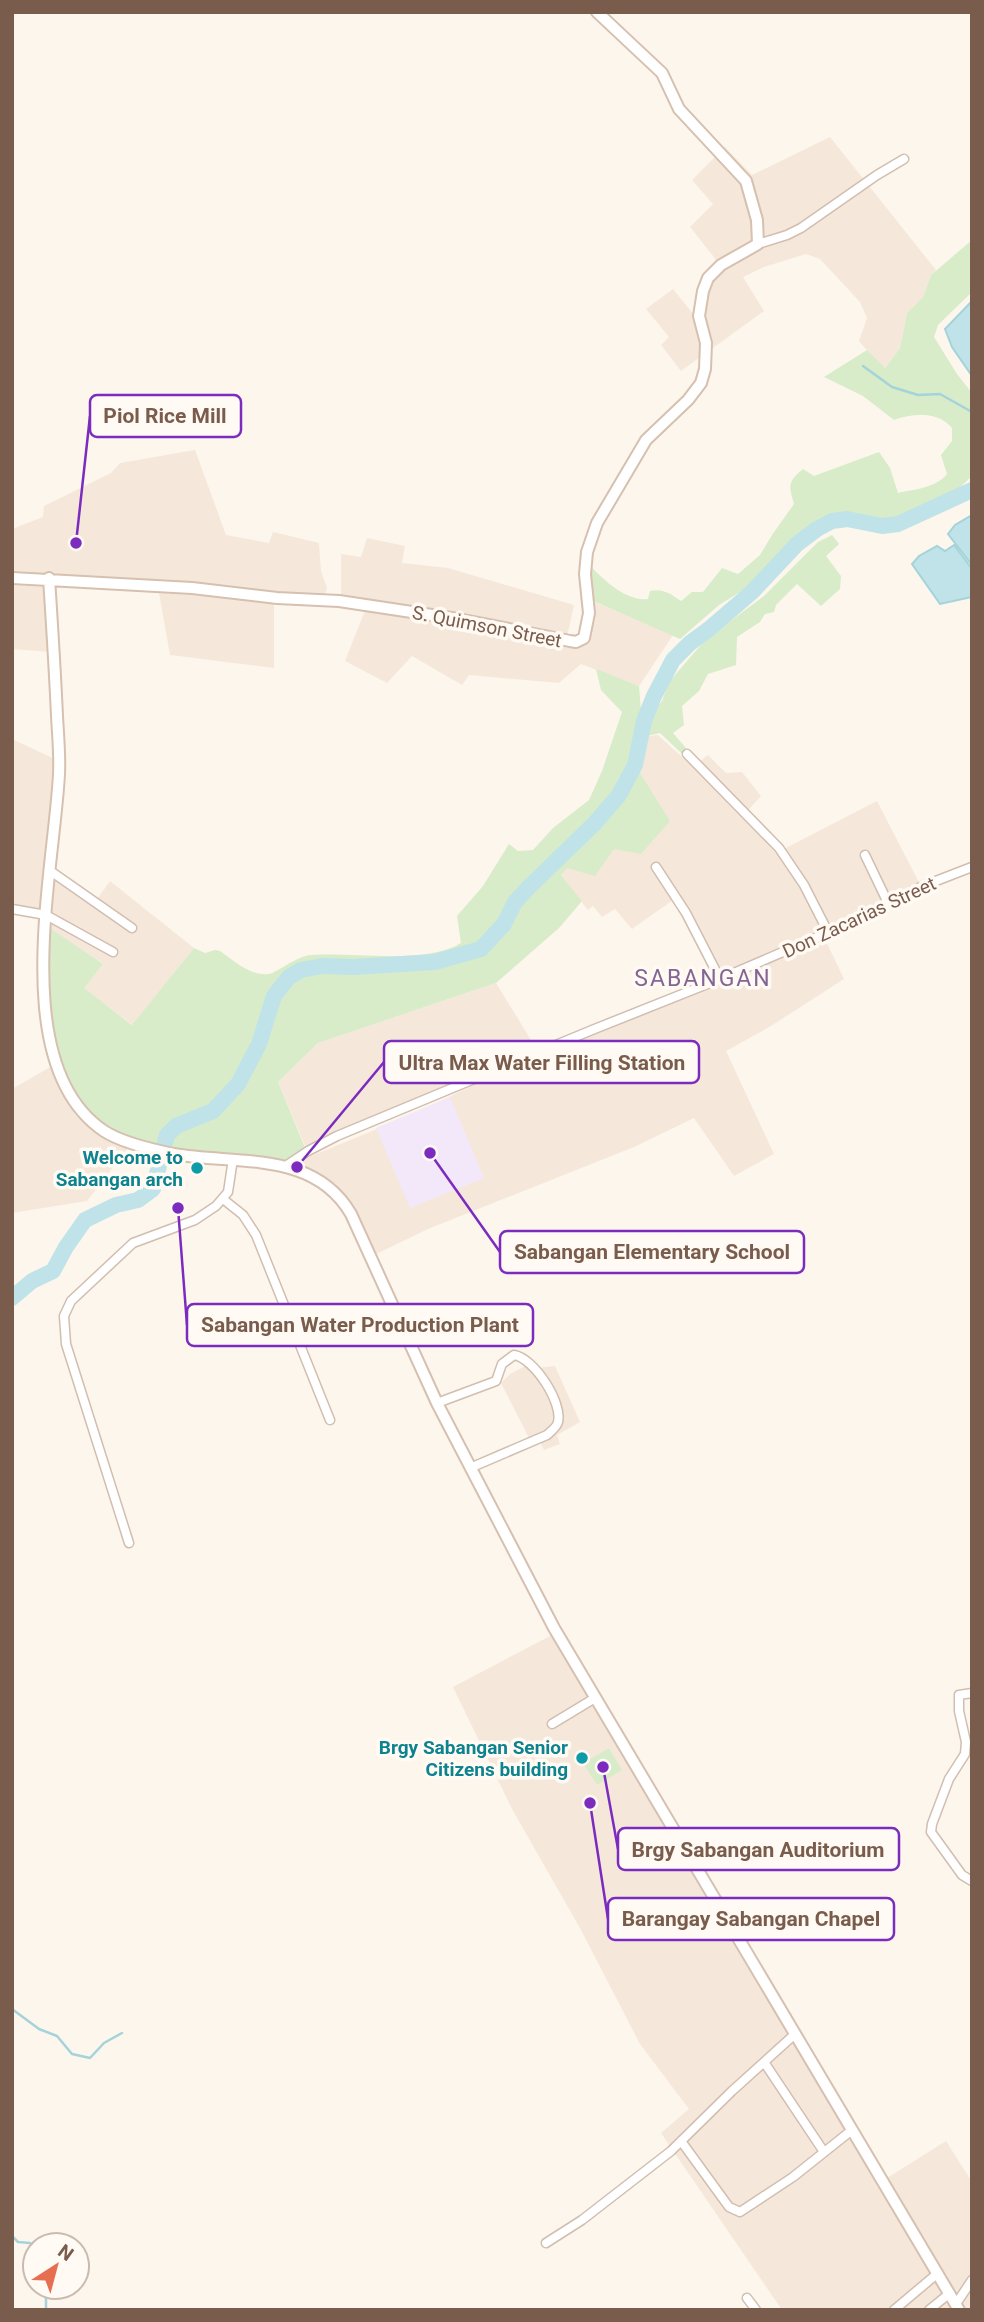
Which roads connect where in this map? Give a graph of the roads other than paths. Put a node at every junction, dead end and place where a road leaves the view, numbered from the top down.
1 (597, 12) edge
2 (904, 159) dead end
3 (758, 244) junction
4 (12, 578) edge
5 (49, 578) junction
6 (687, 754) dead end
7 (865, 855) dead end
8 (656, 867) dead end
9 (972, 867) edge
10 (50, 870) junction
11 (888, 903) junction
12 (12, 909) edge
13 (46, 915) junction
14 (132, 928) dead end
15 (828, 932) junction
16 (113, 952) dead end
17 (720, 979) junction
18 (233, 1159) junction
19 (284, 1167) junction
20 (223, 1199) junction
21 (437, 1403) junction
22 (330, 1420) dead end
23 (470, 1468) junction
24 (129, 1543) dead end
25 (972, 1693) edge
26 (595, 1698) junction
27 (552, 1724) dead end
28 (972, 1881) edge
29 (795, 2034) junction
30 (764, 2062) junction
31 (852, 2130) junction
32 (681, 2141) junction
33 (824, 2152) junction
34 (546, 2242) dead end
35 (938, 2273) junction
36 (972, 2280) edge
37 (950, 2293) junction
38 (747, 2298) dead end
39 (957, 2307) edge
40 (756, 2310) edge
41 (894, 2310) edge
42 (929, 2310) edge

1 - 3 street
2 - 3 street
3 - 5 street, S. Quimson Street
4 - 5 street, S. Quimson Street
5 - 10 street
6 - 15 street
7 - 11 street
8 - 17 street
9 - 11 street, Don Zacarias Street
10 - 13 street
10 - 14 street
11 - 15 street, Don Zacarias Street
12 - 13 street
13 - 16 street
13 - 18 street
15 - 17 street, Don Zacarias Street
17 - 19 street, Don Zacarias Street
18 - 19 street
18 - 20 street
19 - 21 street
20 - 22 street
20 - 24 street
21 - 23 street
21 - 23 street
23 - 26 street
25 - 28 street
26 - 27 street
26 - 29 street
29 - 30 street
29 - 31 street
30 - 32 street
30 - 33 street
31 - 33 street
31 - 35 street
32 - 33 street
32 - 34 street
35 - 37 street
35 - 41 street
36 - 39 street
37 - 39 street
37 - 42 street
38 - 40 street

